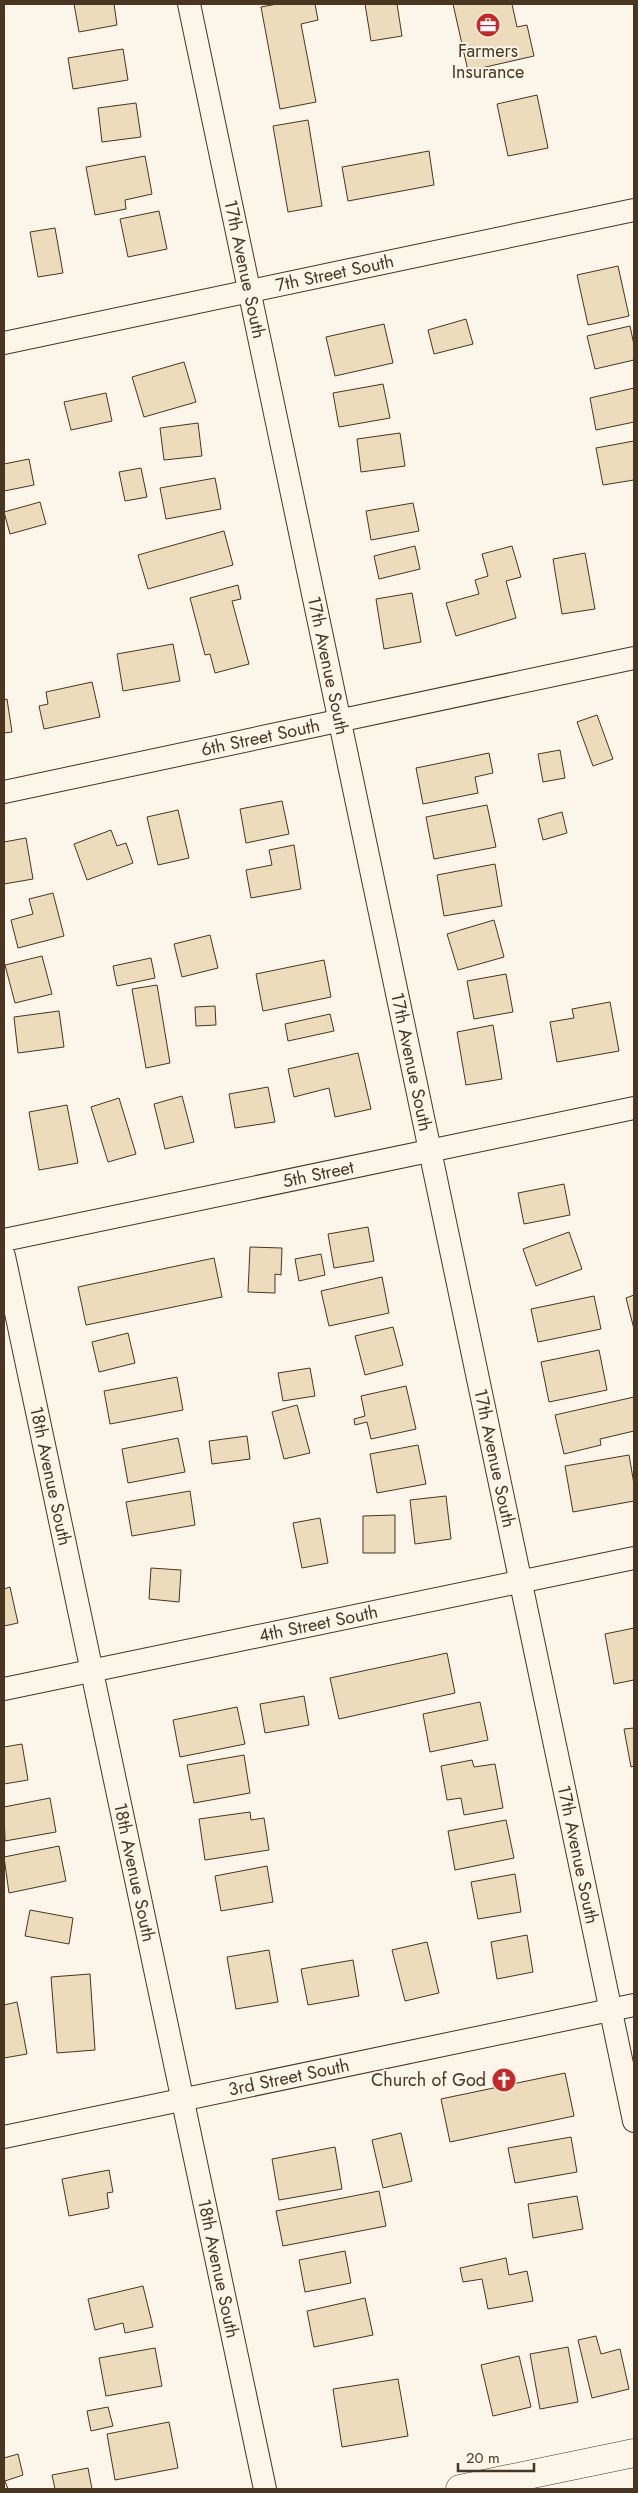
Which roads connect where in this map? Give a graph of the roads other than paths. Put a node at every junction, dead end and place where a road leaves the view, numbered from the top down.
1 (190, 4) edge
2 (634, 210) edge
3 (250, 291) junction
4 (4, 343) edge
5 (634, 658) edge
6 (339, 721) junction
7 (4, 792) edge
8 (634, 1108) edge
9 (430, 1151) junction
10 (4, 1240) edge
11 (4, 1256) edge
12 (634, 1558) edge
13 (522, 1581) junction
14 (92, 1671) junction
15 (4, 1689) edge
16 (634, 2005) edge
17 (611, 2010) junction
18 (183, 2100) junction
19 (634, 2121) edge
20 (4, 2137) edge
21 (634, 2453) edge
22 (265, 2489) edge
23 (460, 2489) edge

1 - 3 street, 17th Avenue South
2 - 3 street, 7th Street South
3 - 4 street, 7th Street South
3 - 6 street, 17th Avenue South
5 - 6 street, 6th Street South
6 - 7 street, 6th Street South
6 - 9 street, 17th Avenue South
8 - 9 street, 5th Street
9 - 10 street, 5th Street
9 - 13 street, 17th Avenue South
11 - 14 street, 18th Avenue South
12 - 13 street, 4th Street South
13 - 14 street, 4th Street South
13 - 17 street, 17th Avenue South
14 - 15 street, 4th Street South
14 - 18 street, 18th Avenue South
16 - 17 street, 3rd Street South
17 - 18 street, 3rd Street South
17 - 19 street, 17th Avenue South
18 - 20 street, 3rd Street South
18 - 22 street, 18th Avenue South
21 - 23 street

